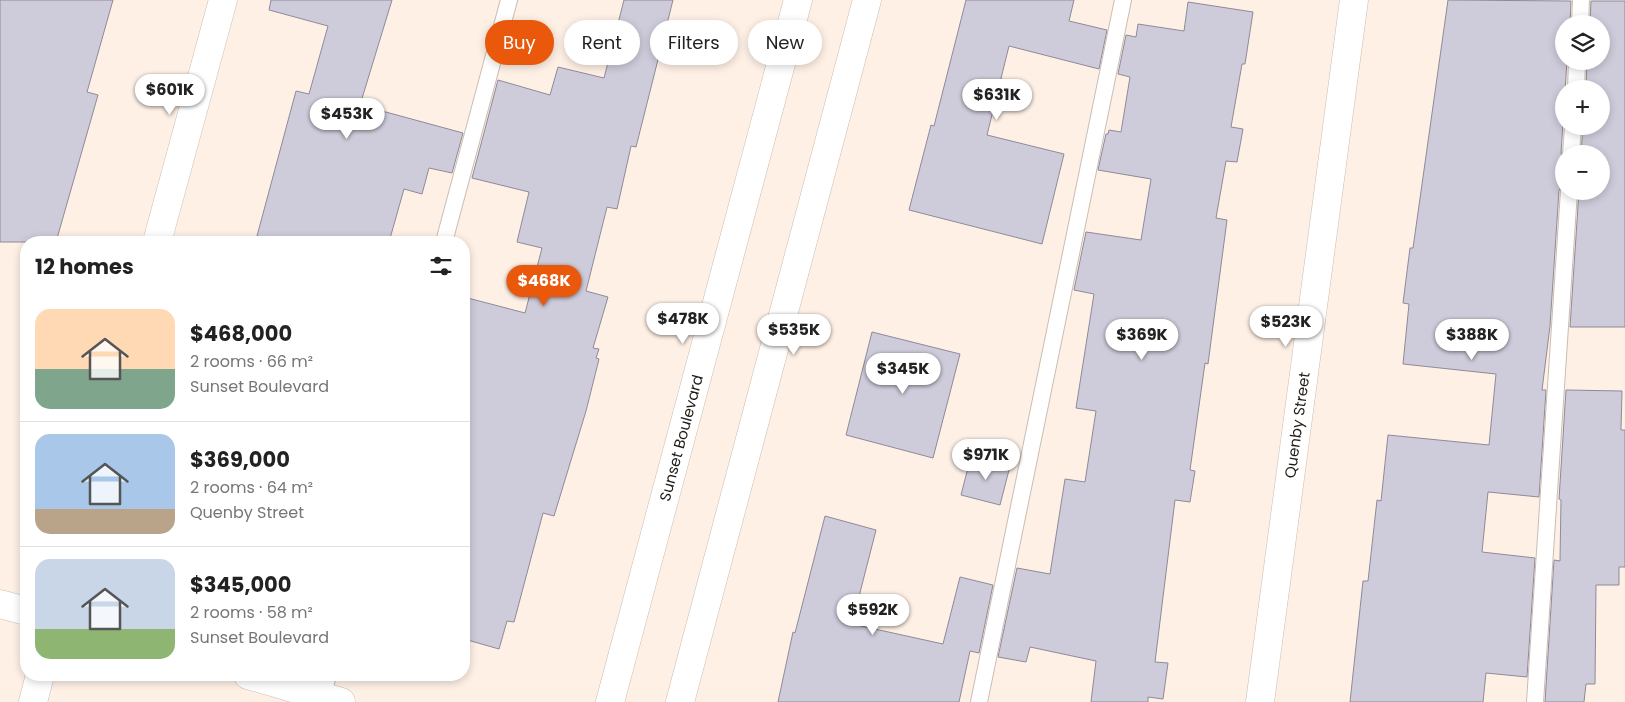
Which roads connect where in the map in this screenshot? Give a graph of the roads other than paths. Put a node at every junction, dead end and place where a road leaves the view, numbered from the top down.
1 (223, 0) edge
2 (509, 0) edge
3 (798, 0) edge
4 (867, 0) edge
5 (1123, 0) edge
6 (1354, 0) edge
7 (1581, 0) edge
8 (1580, 15) edge
9 (1568, 200) edge
10 (159, 236) edge
11 (446, 236) edge
12 (0, 604) edge
13 (20, 609) edge
14 (38, 681) edge
15 (273, 681) edge
16 (328, 694) edge
17 (32, 702) edge
18 (610, 702) edge
19 (680, 702) edge
20 (979, 702) edge
21 (1260, 702) edge
22 (1535, 702) edge

1 - 10 street
2 - 11 lane
3 - 18 street, Sunset Boulevard
4 - 19 street
5 - 20 lane
6 - 21 street, Quenby Street
7 - 8 lane
9 - 22 lane
12 - 13 street
14 - 17 street
15 - 16 street

